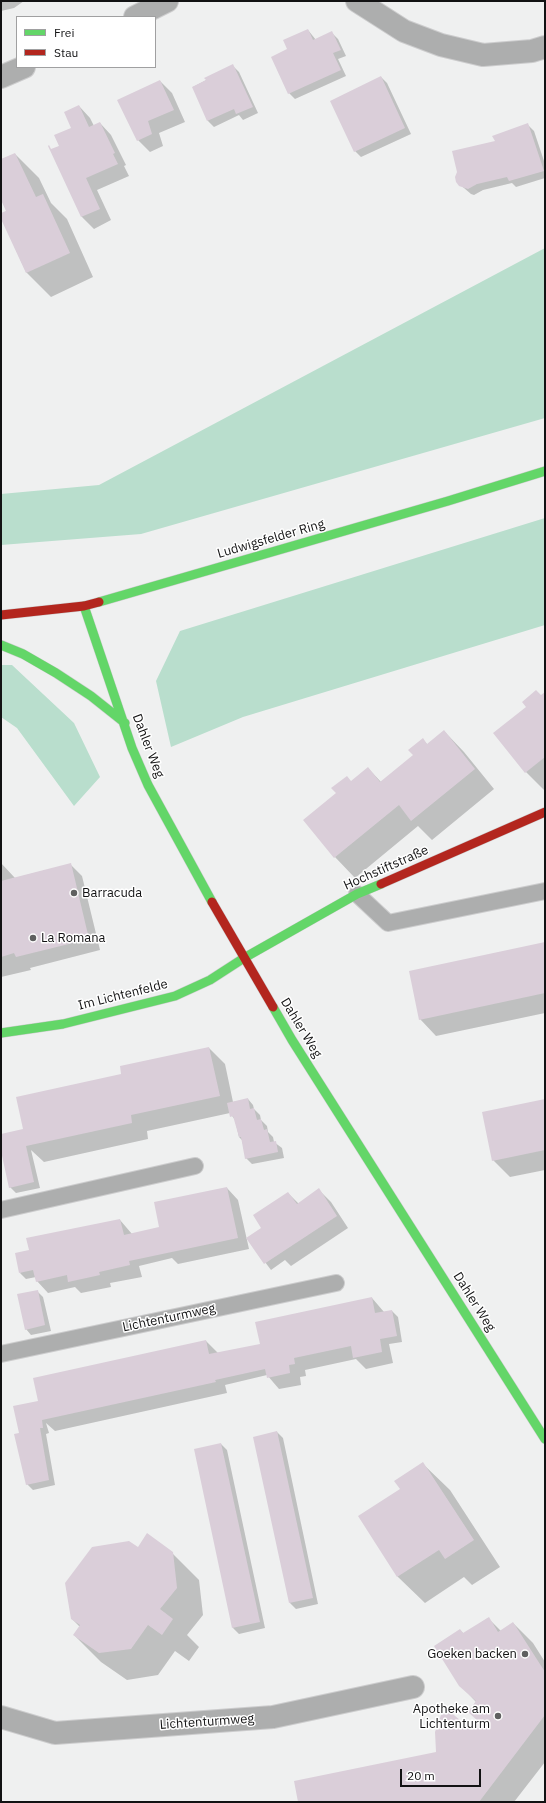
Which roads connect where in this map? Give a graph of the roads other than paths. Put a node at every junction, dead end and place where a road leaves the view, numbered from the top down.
1 (167, 1) edge
2 (357, 1) edge
3 (137, 16) edge
4 (545, 47) edge
5 (22, 68) edge
6 (1, 77) edge
7 (545, 471) edge
8 (84, 606) junction
9 (1, 615) edge
10 (1, 645) edge
11 (125, 723) junction
12 (545, 812) edge
13 (545, 891) edge
14 (357, 894) junction
15 (244, 958) junction
16 (1, 1033) edge
17 (196, 1166) dead end
18 (1, 1210) edge
19 (336, 1283) dead end
20 (1, 1354) edge
21 (545, 1439) edge
22 (414, 1687) dead end
23 (1, 1717) edge

1 - 3 street
2 - 4 street
5 - 6 street
7 - 8 street, Ludwigsfelder Ring
8 - 9 street, Ludwigsfelder Ring
8 - 11 street, Dahler Weg
10 - 11 street
11 - 15 street, Dahler Weg
12 - 14 street, Hochstiftstraße
13 - 14 lane
14 - 15 street, Hochstiftstraße
15 - 16 street, Im Lichtenfelde
15 - 21 street, Dahler Weg
17 - 18 lane
19 - 20 lane, Lichtenturmweg
22 - 23 street, Lichtenturmweg

